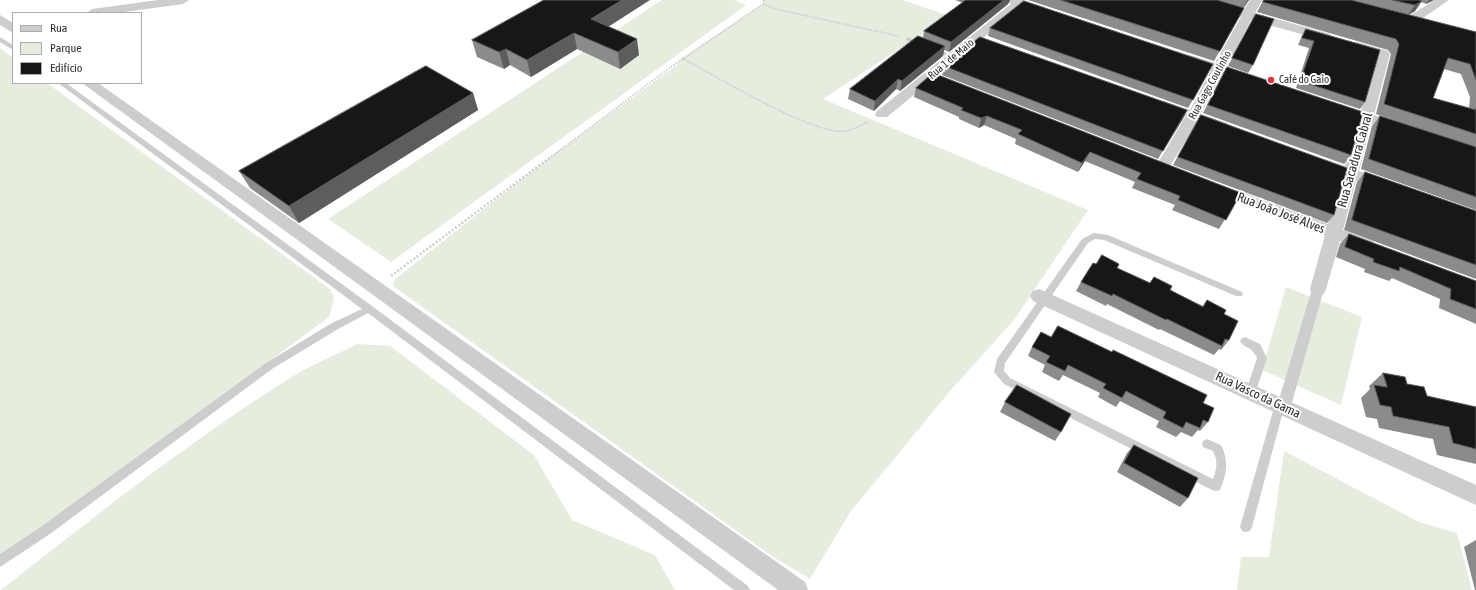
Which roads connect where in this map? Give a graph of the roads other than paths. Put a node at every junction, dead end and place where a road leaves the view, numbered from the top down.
1 (183, 0) edge
2 (1195, 0) edge
3 (1256, 0) edge
4 (1443, 0) edge
5 (1021, 2) edge
6 (1414, 5) edge
7 (1426, 10) junction
8 (99, 12) edge
9 (1055, 15) edge
10 (1248, 15) junction
11 (1396, 17) edge
12 (1410, 21) junction
13 (1440, 29) edge
14 (976, 38) junction
15 (0, 39) edge
16 (908, 39) road end
17 (991, 44) edge
18 (12, 47) edge
19 (1174, 54) edge
20 (953, 57) junction
21 (1219, 69) junction
22 (930, 76) junction
23 (1256, 81) edge
24 (945, 82) edge
25 (62, 84) edge
26 (91, 84) edge
27 (1148, 100) edge
28 (1330, 105) edge
29 (882, 114) road end
30 (1193, 116) junction
31 (1367, 117) junction
32 (1238, 132) edge
33 (1411, 132) edge
34 (1313, 160) edge
35 (1147, 162) edge
36 (1162, 168) junction
37 (1176, 173) edge
38 (1350, 174) junction
39 (1205, 184) edge
40 (1394, 189) edge
41 (1335, 233) junction
42 (1380, 250) edge
43 (1318, 289) joint
44 (1238, 294) dead end
45 (1042, 297) junction
46 (369, 309) junction
47 (1245, 341) dead end
48 (1251, 391) junction
49 (1282, 405) junction
50 (1207, 444) dead end
51 (1476, 495) edge
52 (1246, 527) dead end
53 (0, 561) edge
54 (744, 590) edge
55 (797, 590) edge

1 - 8 street
2 - 10 street
3 - 10 street, Rua Gago Coutinho
4 - 7 street
5 - 9 street
5 - 14 street, Rua 1 de Maio
6 - 7 street
7 - 12 street
10 - 21 street, Rua Gago Coutinho
10 - 31 street, Rua Sacadura Cabral
11 - 12 street
12 - 13 street
14 - 17 street
14 - 20 street, Rua 1 de Maio
15 - 18 lane
16 - 20 lane
19 - 21 street
20 - 22 street, Rua 1 de Maio
21 - 23 street
21 - 30 street, Rua Gago Coutinho
22 - 24 street
22 - 29 street, Rua 1 de Maio
25 - 46 lane
26 - 55 street
27 - 30 street
28 - 31 street
30 - 32 street
30 - 36 street, Rua Gago Coutinho
31 - 33 street
31 - 38 street, Rua Sacadura Cabral
34 - 38 street
35 - 36 street
36 - 37 street
38 - 40 street
38 - 41 street, Rua Sacadura Cabral
39 - 41 street, Rua João José Alves
41 - 42 street, Rua João José Alves
41 - 43 street, Rua Sacadura Cabral
43 - 49 street
44 - 45 lane
45 - 48 street, Rua Vasco da Gama
45 - 50 lane
46 - 53 lane
46 - 54 lane
47 - 48 lane
48 - 49 street, Rua Vasco da Gama
49 - 51 street, Rua Vasco da Gama
49 - 52 lane

